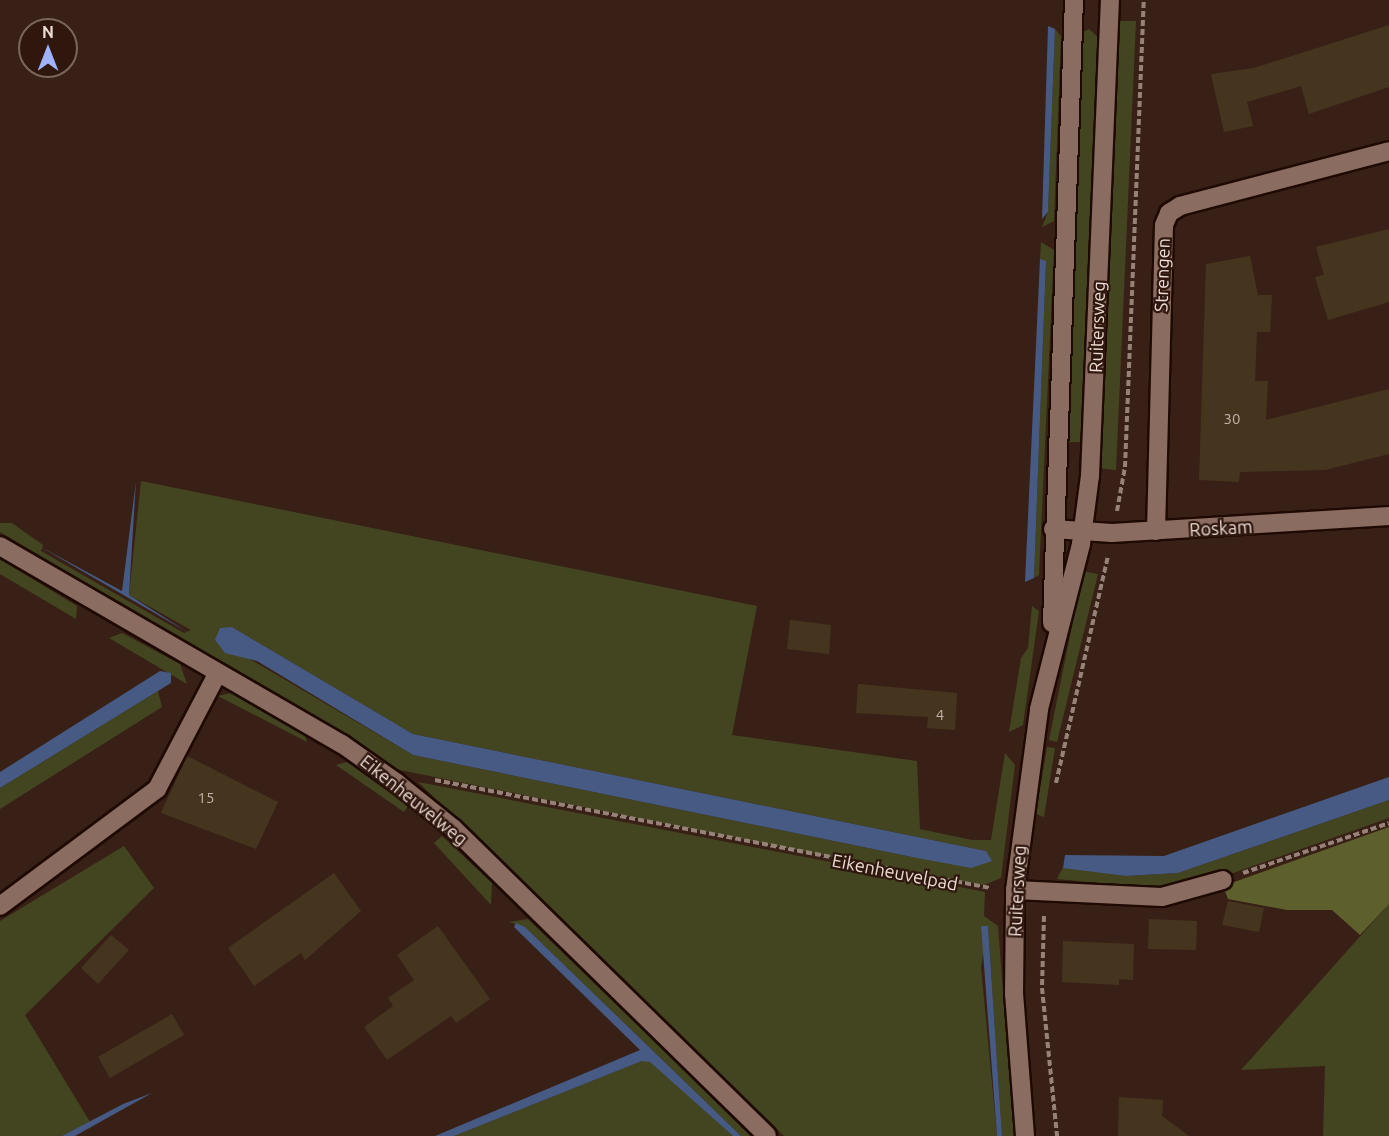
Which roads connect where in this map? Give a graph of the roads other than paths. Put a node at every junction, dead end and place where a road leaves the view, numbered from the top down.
1 (1074, 0) edge
2 (1110, 0) edge
3 (1389, 151) edge
4 (1389, 516) edge
5 (1053, 529) junction
6 (1082, 531) junction
7 (1156, 531) junction
8 (0, 546) edge
9 (1051, 649) junction
10 (217, 674) junction
11 (1222, 880) road end
12 (1015, 890) junction
13 (0, 906) edge
14 (767, 1136) edge
15 (1025, 1136) edge

1 - 5 street, Ruitersweg
2 - 6 street, Ruitersweg
3 - 7 street, Strengen
4 - 7 street, Roskam
5 - 6 street, Roskam
5 - 9 street, Ruitersweg
6 - 7 street, Roskam
6 - 9 street, Ruitersweg
8 - 10 street, Eikenheuvelweg
9 - 12 street, Ruitersweg
10 - 13 street
10 - 14 street, Eikenheuvelweg
11 - 12 street
12 - 15 street, Ruitersweg

